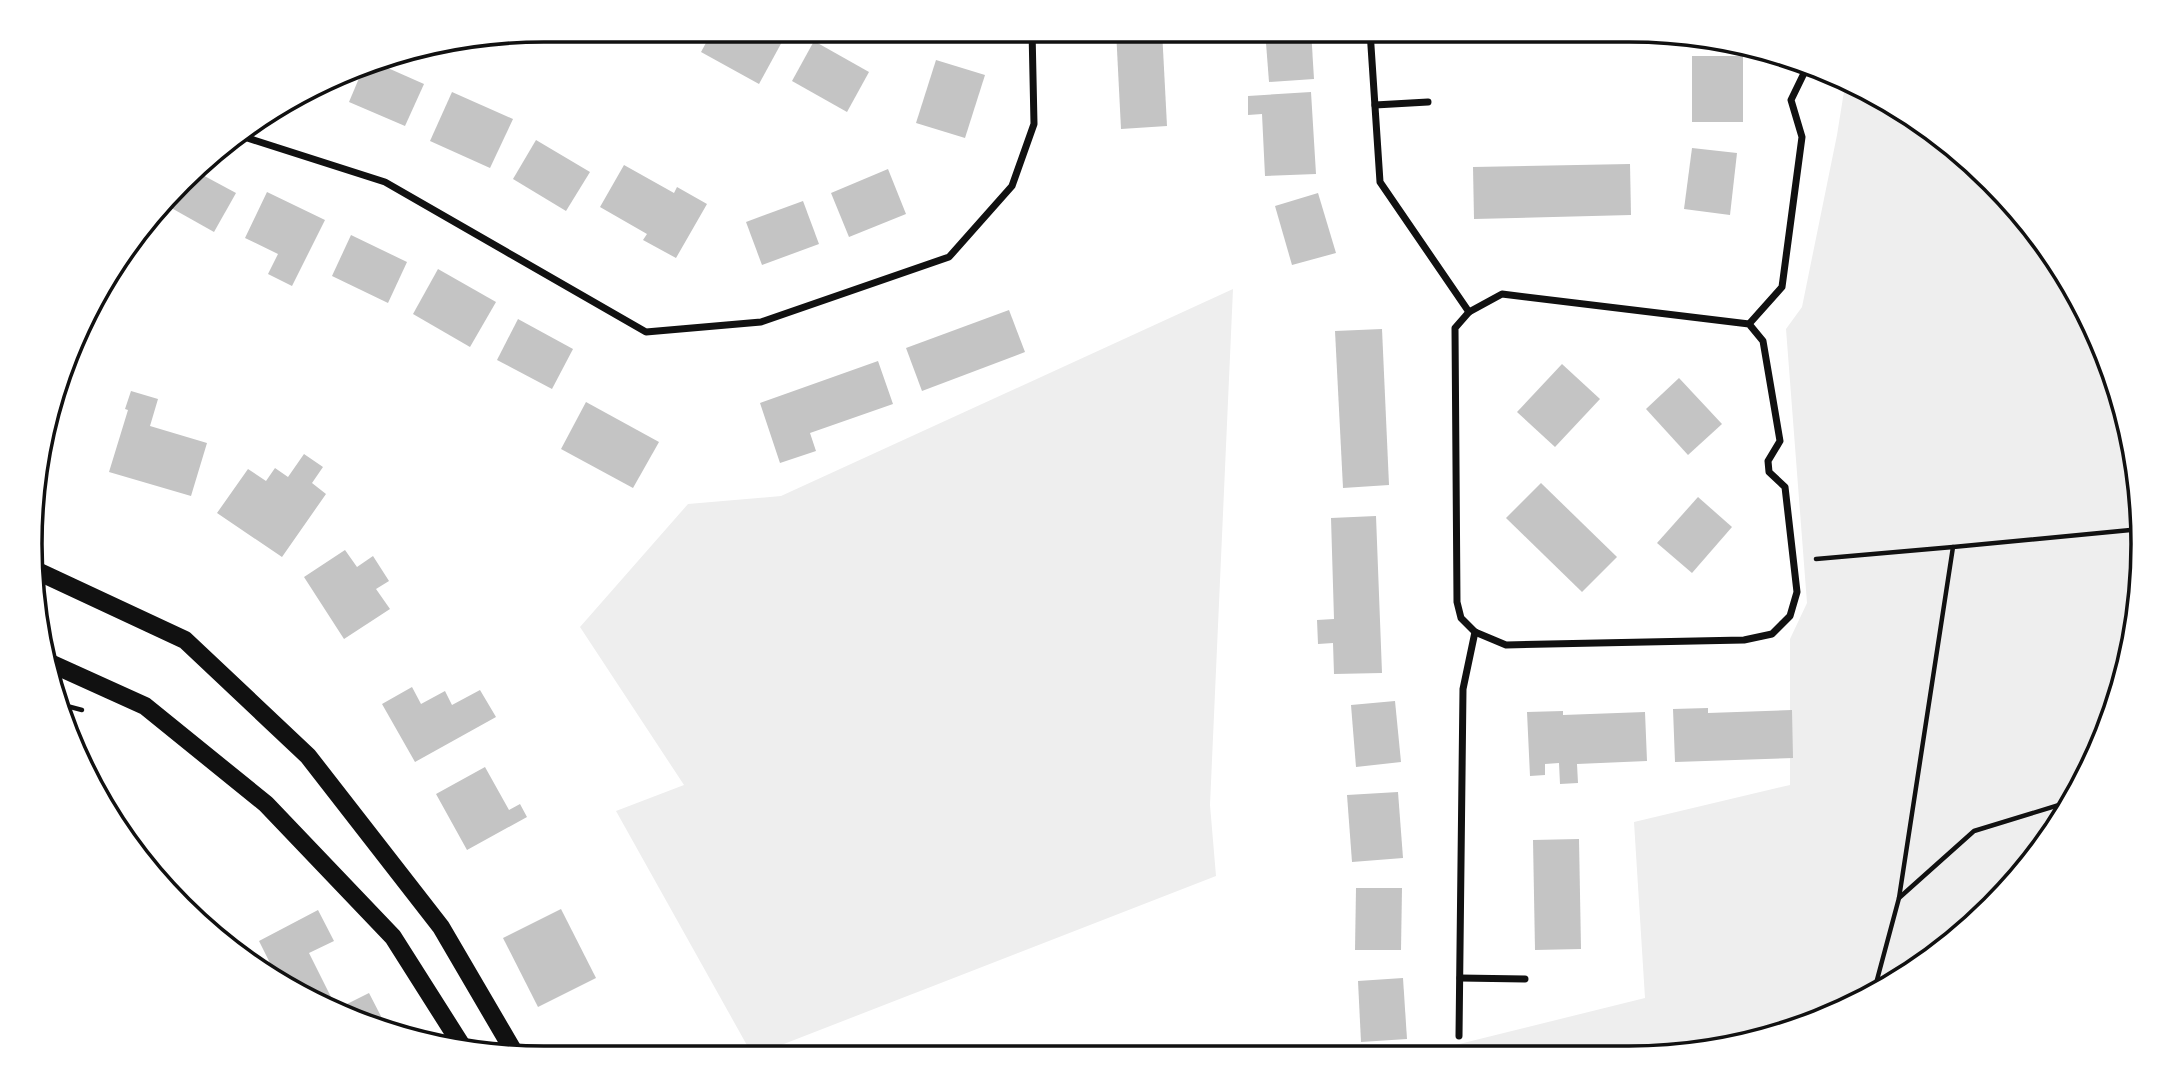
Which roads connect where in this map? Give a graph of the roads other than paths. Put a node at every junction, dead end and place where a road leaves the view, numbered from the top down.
1 (1032, 42) edge
2 (1371, 42) edge
3 (1803, 74) edge
4 (1428, 103) dead end
5 (1375, 105) junction
6 (249, 138) edge
7 (1469, 312) junction
8 (1749, 324) junction
9 (43, 573) edge
10 (1475, 632) junction
11 (57, 666) edge
12 (1460, 978) junction
13 (1525, 979) dead end
14 (1460, 1035) dead end
15 (457, 1038) edge
16 (510, 1045) edge

1 - 6 street
2 - 5 street
3 - 8 street
4 - 5 street
5 - 7 street
7 - 8 street
7 - 10 street
8 - 10 street
9 - 16 main road
10 - 12 street
11 - 15 main road
12 - 13 street
12 - 14 street

